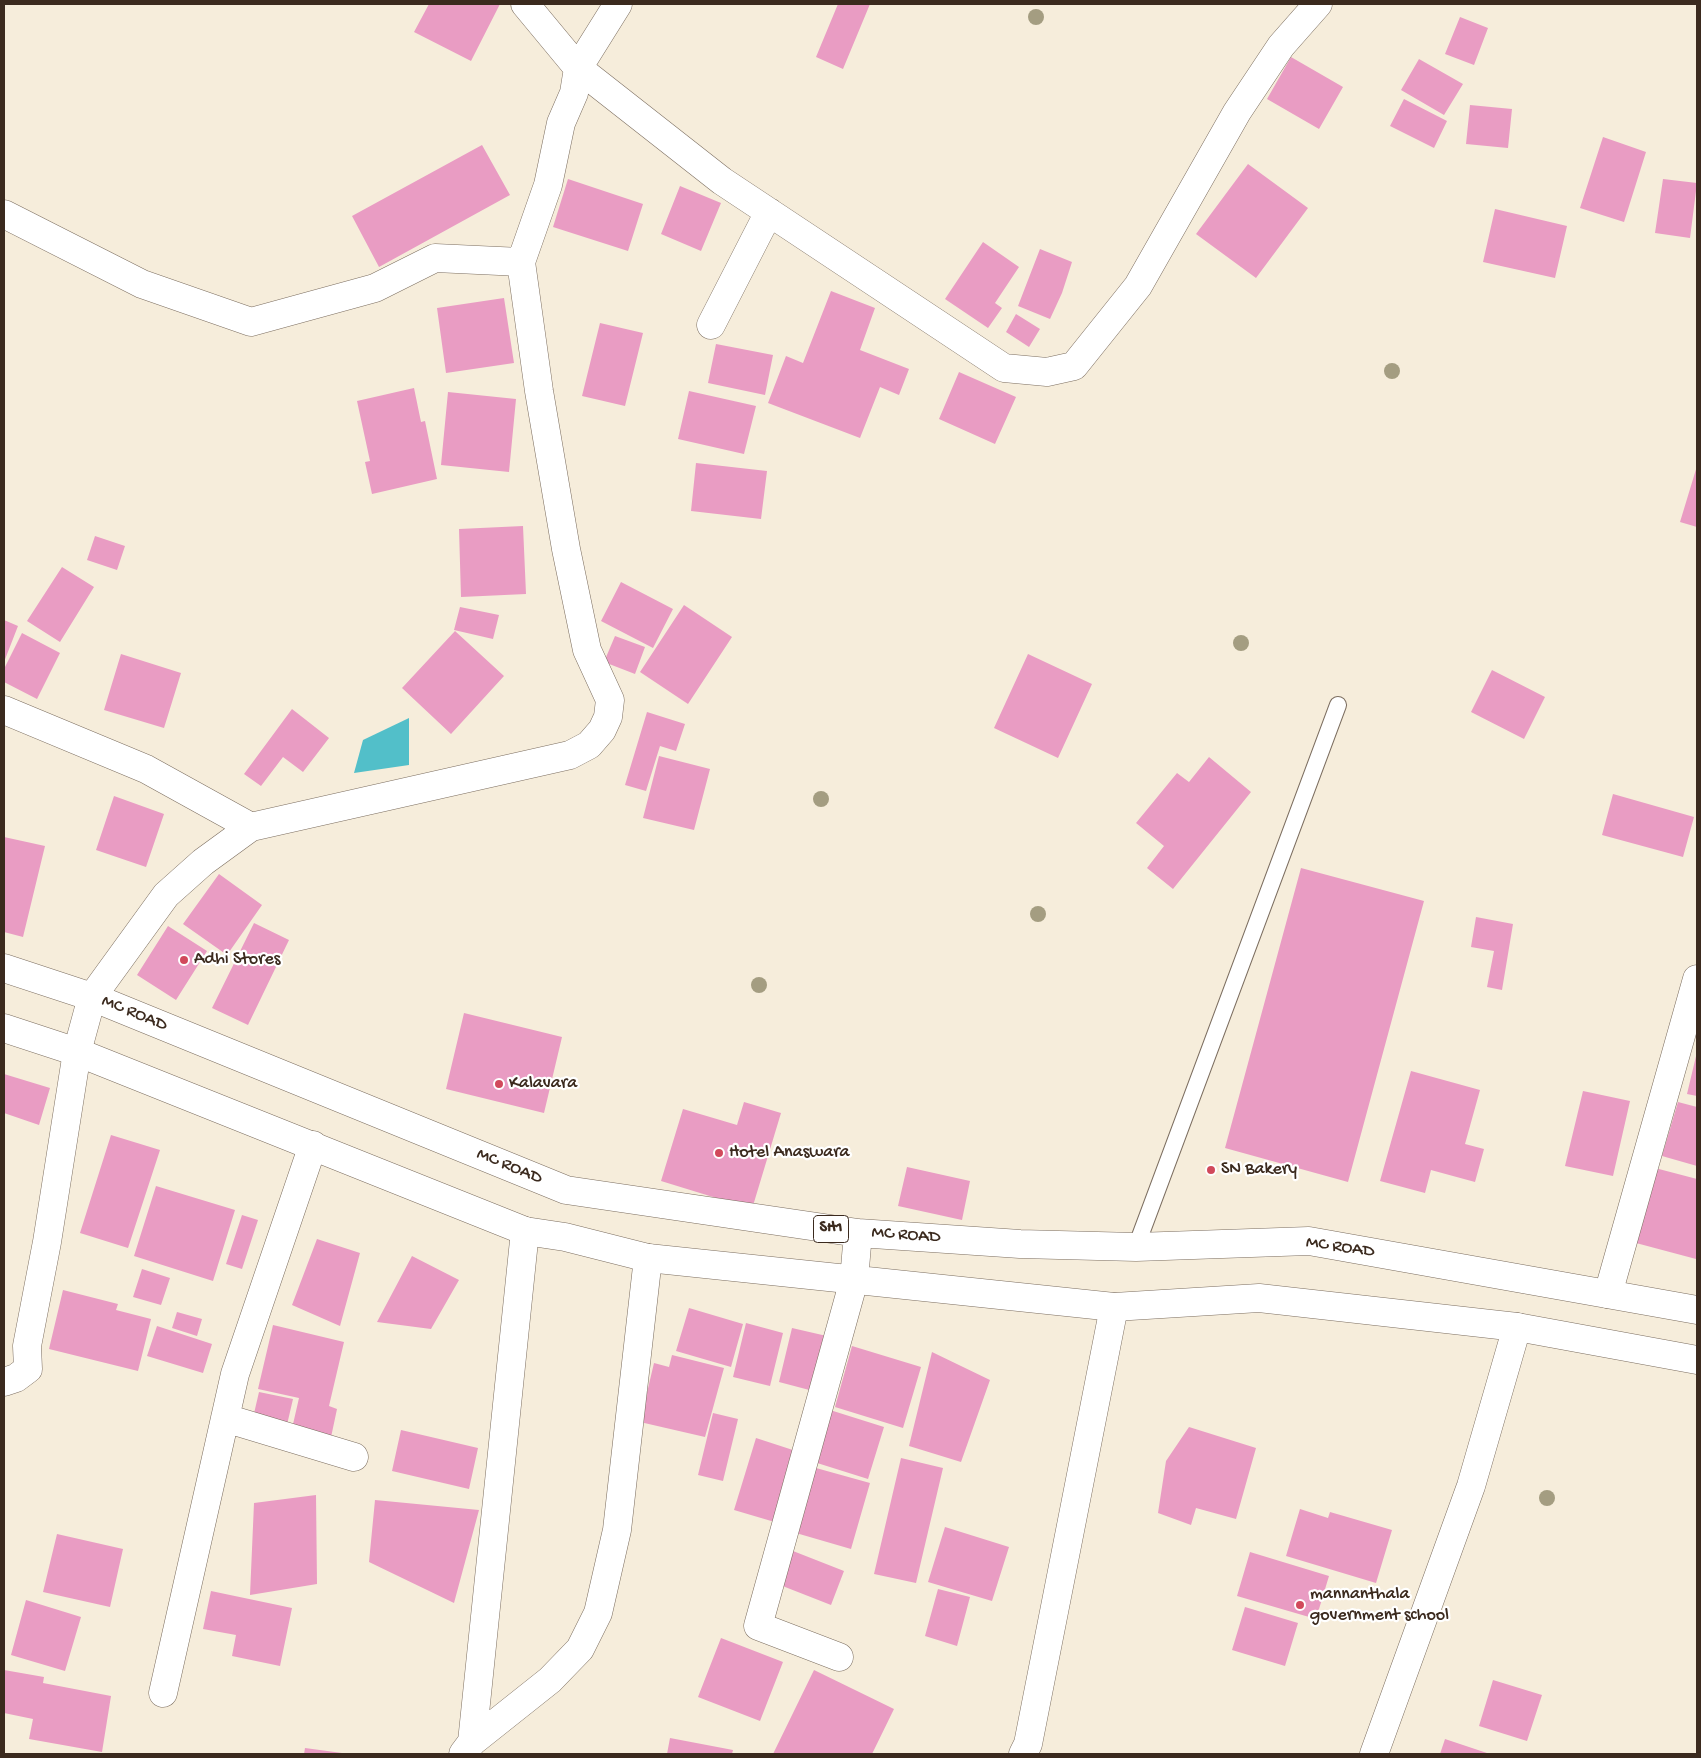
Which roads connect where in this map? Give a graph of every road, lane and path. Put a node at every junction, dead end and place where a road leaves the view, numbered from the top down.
1 (525, 4) edge
2 (618, 4) edge
3 (1318, 4) edge
4 (578, 68) junction
5 (769, 212) junction
6 (4, 214) edge
7 (521, 262) junction
8 (711, 325) dead end
9 (1338, 705) dead end
10 (4, 710) edge
11 (251, 827) junction
12 (4, 968) edge
13 (1697, 979) edge
14 (92, 997) junction
15 (4, 1028) edge
16 (77, 1052) junction
17 (313, 1145) junction
18 (524, 1231) junction
19 (858, 1233) junction
20 (1136, 1247) junction
21 (648, 1258) junction
22 (854, 1280) junction
23 (1608, 1294) junction
24 (1114, 1307) junction
25 (1697, 1310) edge
26 (1517, 1327) junction
27 (1697, 1360) edge
28 (4, 1382) edge
29 (225, 1418) junction
30 (354, 1457) dead end
31 (838, 1657) dead end
32 (163, 1693) dead end
33 (467, 1748) edge
34 (1023, 1754) edge
35 (1374, 1754) edge

1 - 4 street
2 - 4 street
3 - 5 street
4 - 5 street
4 - 7 street
5 - 8 street
6 - 7 street
7 - 11 street
9 - 20 lane
10 - 11 street
11 - 14 street
12 - 14 street, MC ROAD / SH1
13 - 23 street
14 - 16 street
14 - 19 street, MC ROAD / SH1
15 - 16 street
16 - 17 street
16 - 28 street
17 - 18 street
17 - 29 street
18 - 21 street
18 - 33 street
19 - 20 street, MC ROAD / SH1
19 - 22 street
20 - 23 street, MC ROAD / SH1
21 - 22 street
21 - 33 street
22 - 24 street
22 - 31 street
23 - 25 street, MC ROAD / SH1
24 - 26 street
24 - 34 street
26 - 27 street
26 - 35 street
29 - 30 street
29 - 32 street

